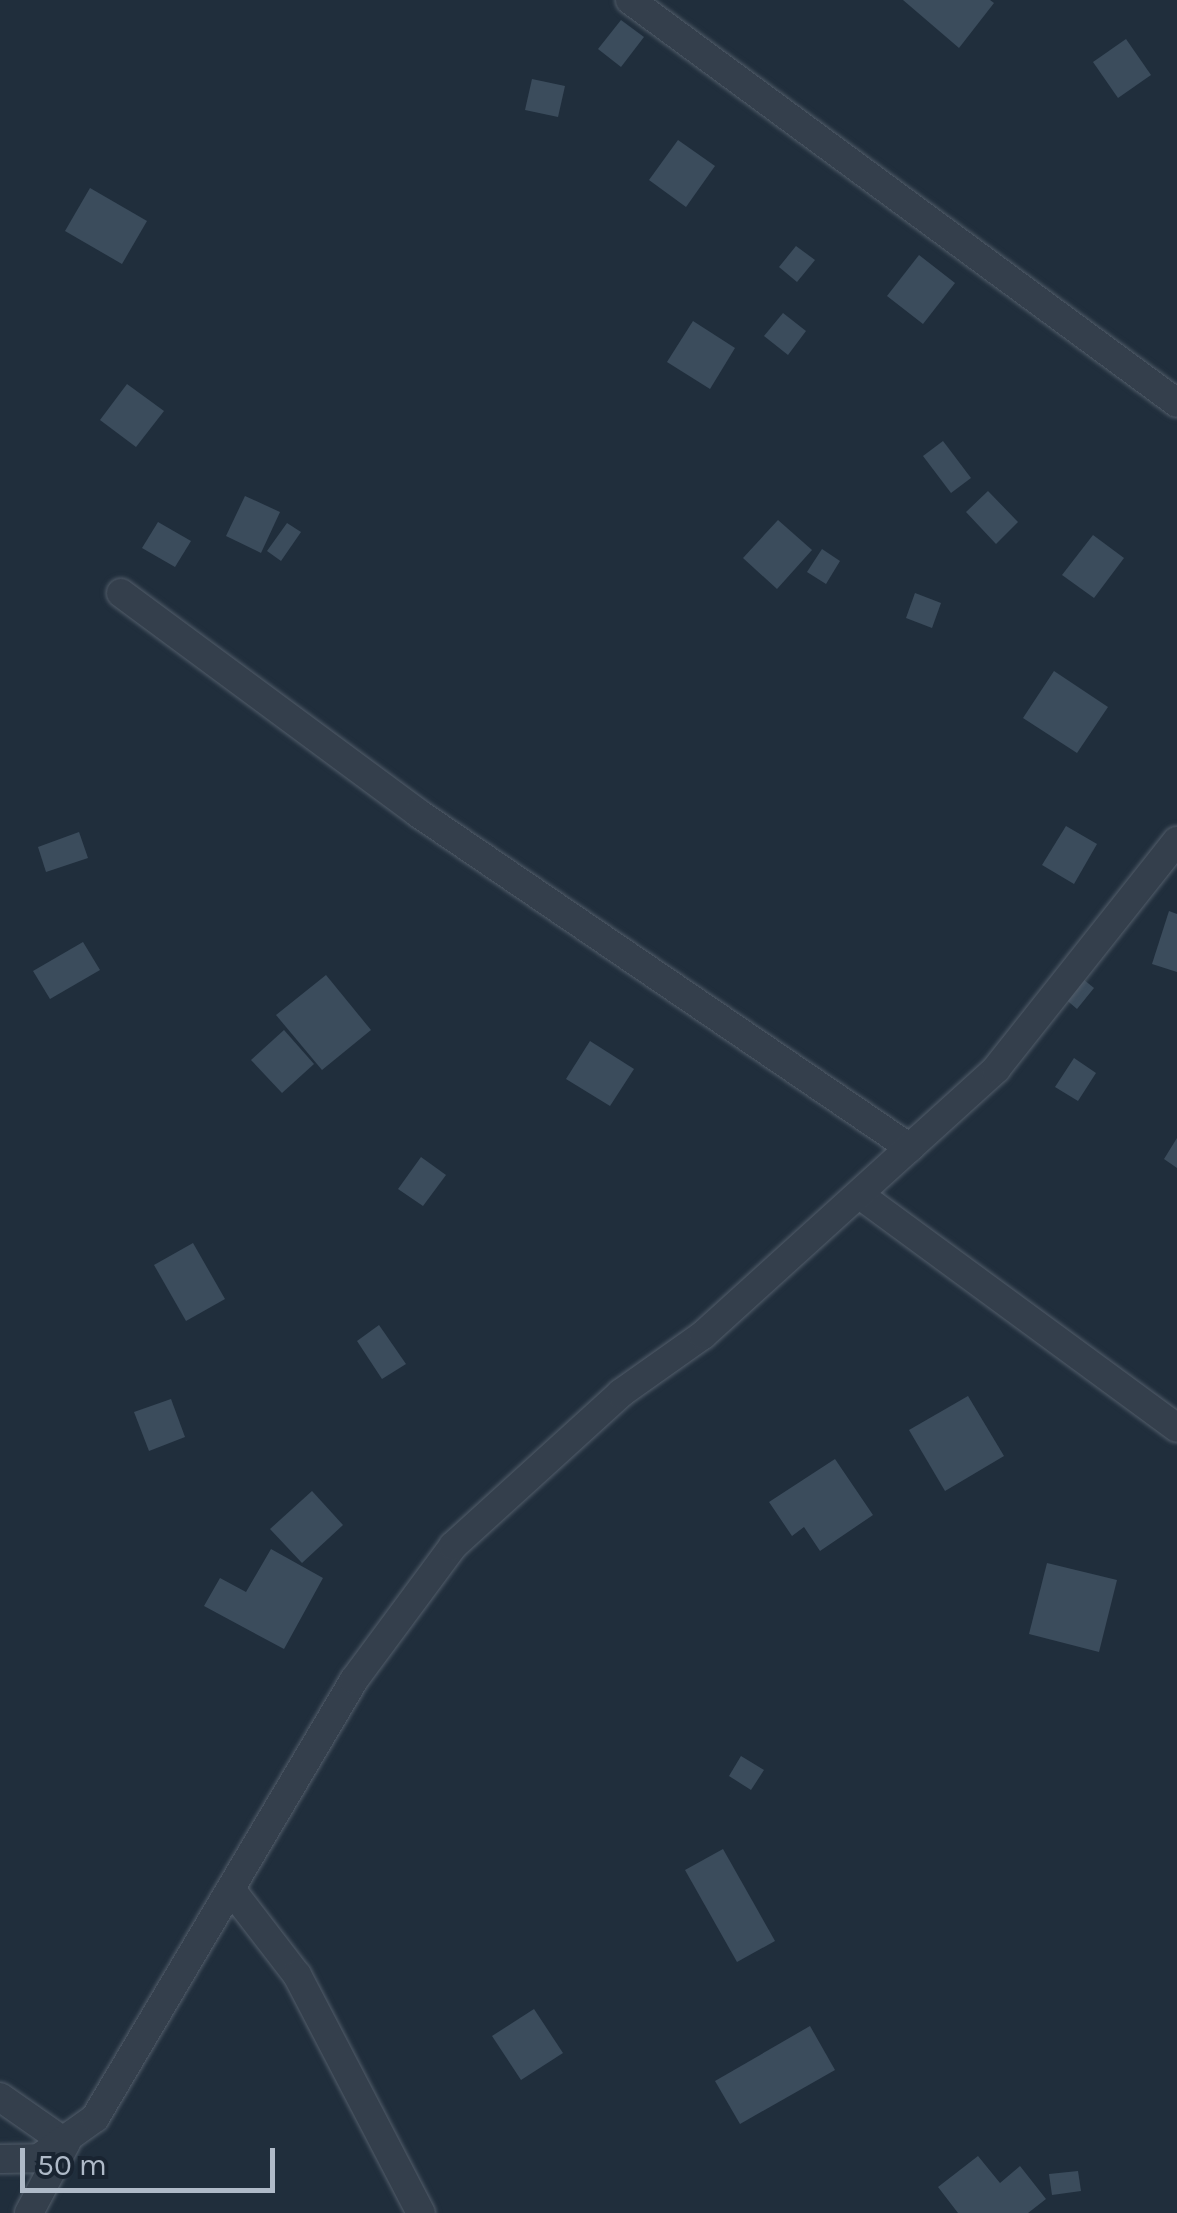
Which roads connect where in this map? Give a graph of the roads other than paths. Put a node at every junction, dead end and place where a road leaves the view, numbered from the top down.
1 (630, 0) edge
2 (1177, 402) edge
3 (121, 593) dead end
4 (1177, 841) edge
5 (910, 1148) junction
6 (860, 1195) junction
7 (1177, 1428) edge
8 (233, 1892) junction
9 (0, 2097) edge
10 (66, 2143) junction
11 (0, 2160) edge
12 (29, 2213) edge
13 (421, 2213) edge

1 - 2 street
3 - 5 street
4 - 5 street
5 - 6 street
6 - 7 street
6 - 8 street
8 - 10 street
8 - 13 street
9 - 10 street
10 - 11 street
10 - 12 street

